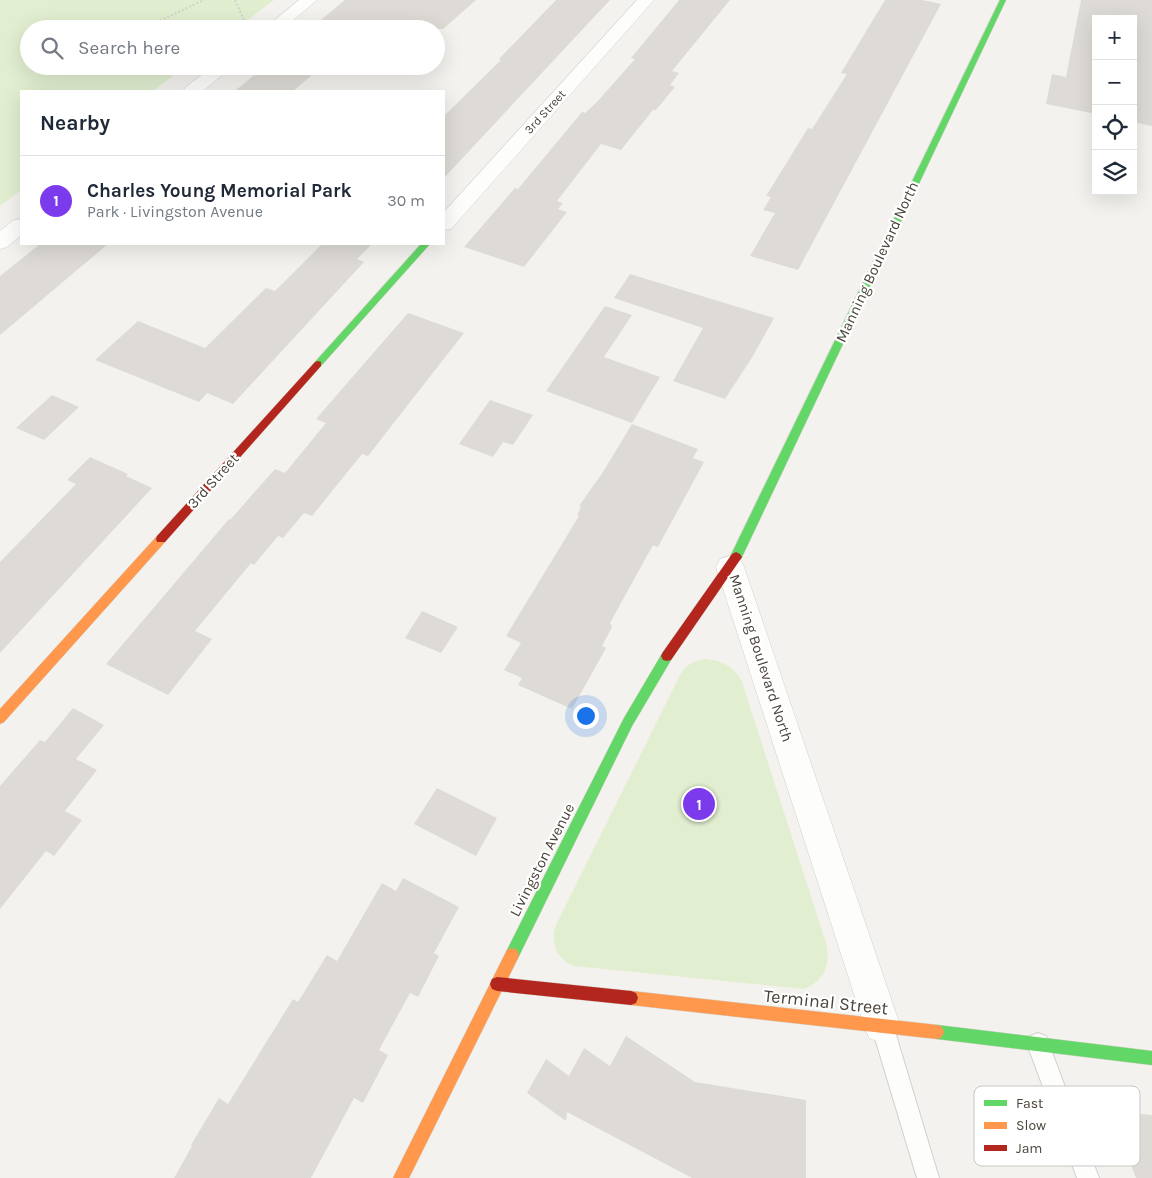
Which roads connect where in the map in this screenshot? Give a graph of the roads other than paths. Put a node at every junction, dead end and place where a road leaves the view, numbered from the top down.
1 (309, 0) edge
2 (646, 0) edge
3 (1003, 0) edge
4 (283, 20) edge
5 (212, 75) edge
6 (193, 90) edge
7 (445, 223) edge
8 (20, 226) edge
9 (0, 242) edge
10 (425, 245) edge
11 (730, 567) junction
12 (0, 718) edge
13 (497, 984) junction
14 (882, 1025) junction
15 (1038, 1044) junction
16 (1152, 1058) edge
17 (1054, 1086) edge
18 (1084, 1166) edge
19 (401, 1178) edge
20 (928, 1178) edge
21 (1088, 1178) edge

1 - 4 street
2 - 7 street, 3rd Street
3 - 11 street, Manning Boulevard North
5 - 6 street
8 - 9 street
10 - 12 street, 3rd Street
11 - 13 street, Livingston Avenue
11 - 14 street, Manning Boulevard North
13 - 14 street, Terminal Street
13 - 19 street, Livingston Avenue
14 - 15 street, Terminal Street
14 - 20 lane, Manning Boulevard North
15 - 16 street, Terminal Street
15 - 17 lane
18 - 21 lane

